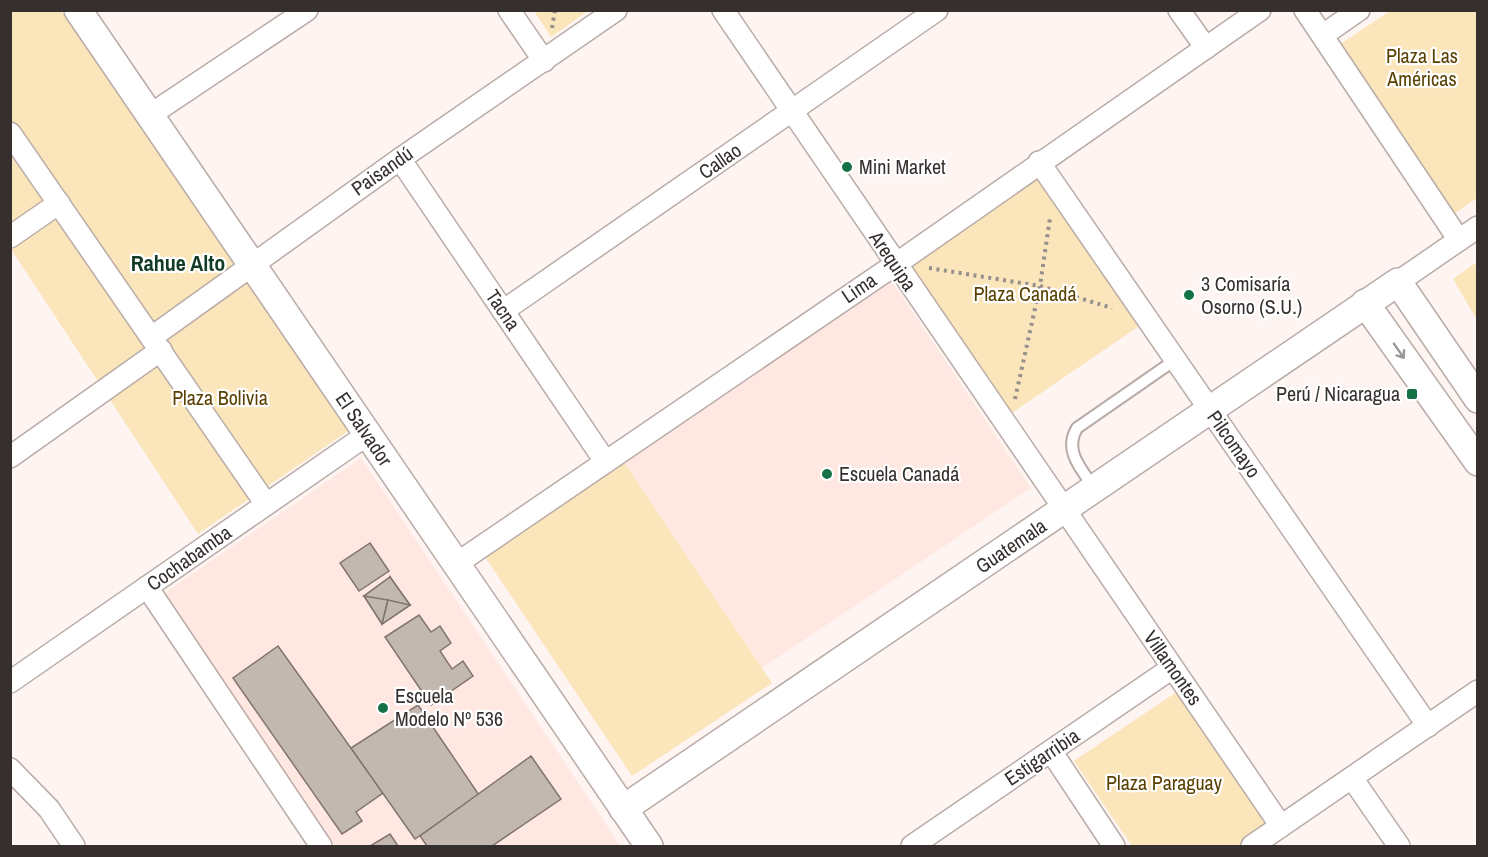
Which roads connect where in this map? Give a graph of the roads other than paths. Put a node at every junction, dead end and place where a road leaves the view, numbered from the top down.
1 (78, 10) edge
2 (509, 10) edge
3 (616, 10) edge
4 (723, 10) edge
5 (937, 10) edge
6 (1179, 10) edge
7 (1260, 10) edge
8 (1305, 10) edge
9 (1359, 10) edge
10 (303, 12) edge
11 (1323, 35) junction
12 (1206, 48) junction
13 (544, 61) junction
14 (791, 111) junction
15 (150, 115) junction
16 (10, 133) edge
17 (400, 159) junction
18 (1039, 162) junction
19 (59, 203) junction
20 (1478, 227) edge
21 (10, 237) edge
22 (1459, 240) junction
23 (251, 264) junction
24 (896, 264) junction
25 (1398, 282) junction
26 (1365, 303) junction
27 (503, 310) junction
28 (156, 343) junction
29 (1175, 360) junction
30 (1478, 399) edge
31 (1210, 410) junction
32 (368, 434) junction
33 (10, 457) edge
34 (605, 461) junction
35 (1478, 462) edge
36 (1095, 489) junction
37 (266, 504) junction
38 (1064, 511) junction
39 (456, 564) junction
40 (147, 587) junction
41 (1172, 668) junction
42 (10, 681) edge
43 (1478, 692) edge
44 (1428, 726) junction
45 (1051, 751) junction
46 (10, 769) edge
47 (1352, 778) junction
48 (623, 809) junction
49 (1281, 826) junction
50 (74, 846) edge
51 (321, 846) edge
52 (649, 846) edge
53 (912, 846) edge
54 (1114, 846) edge
55 (1252, 846) edge
56 (1399, 846) edge

1 - 15 street, El Salvador
2 - 13 street
3 - 13 street, Paisandú
4 - 14 street, Arequipa
5 - 14 street, Callao
6 - 12 street
7 - 12 street, Lima
8 - 11 street
9 - 11 street
10 - 15 street
11 - 22 street
12 - 18 street, Lima
13 - 17 street, Paisandú
14 - 24 street, Arequipa
14 - 27 street, Callao
15 - 23 street, El Salvador
16 - 19 street
17 - 23 street, Paisandú
17 - 27 street, Tacna
18 - 24 street, Lima
18 - 29 street, Pilcomayo
19 - 21 street
19 - 28 street
20 - 22 street
22 - 25 street
23 - 28 street, Paisandú
23 - 32 street, El Salvador
24 - 34 street, Lima
24 - 38 street, Arequipa
25 - 26 street, Guatemala
25 - 30 street
26 - 31 street, Guatemala
26 -> 35 street
27 - 34 street, Tacna
28 - 33 street, Paisandú
28 - 37 street
29 - 31 street, Pilcomayo
29 - 36 lane
31 - 36 street, Guatemala
31 - 44 street, Pilcomayo
32 - 37 street, Cochabamba
32 - 39 street, El Salvador
34 - 39 street, Lima
36 - 38 street, Guatemala
37 - 40 street, Cochabamba
38 - 41 street, Villamontes
38 - 48 street, Guatemala
39 - 48 street, El Salvador
40 - 42 street, Cochabamba
40 - 51 street
41 - 45 street, Estigarribia
41 - 49 street, Villamontes
43 - 44 street
44 - 47 street
45 - 53 street, Estigarribia
45 - 54 street
46 - 50 street
47 - 49 street
47 - 56 street
48 - 52 street, El Salvador
49 - 55 street

